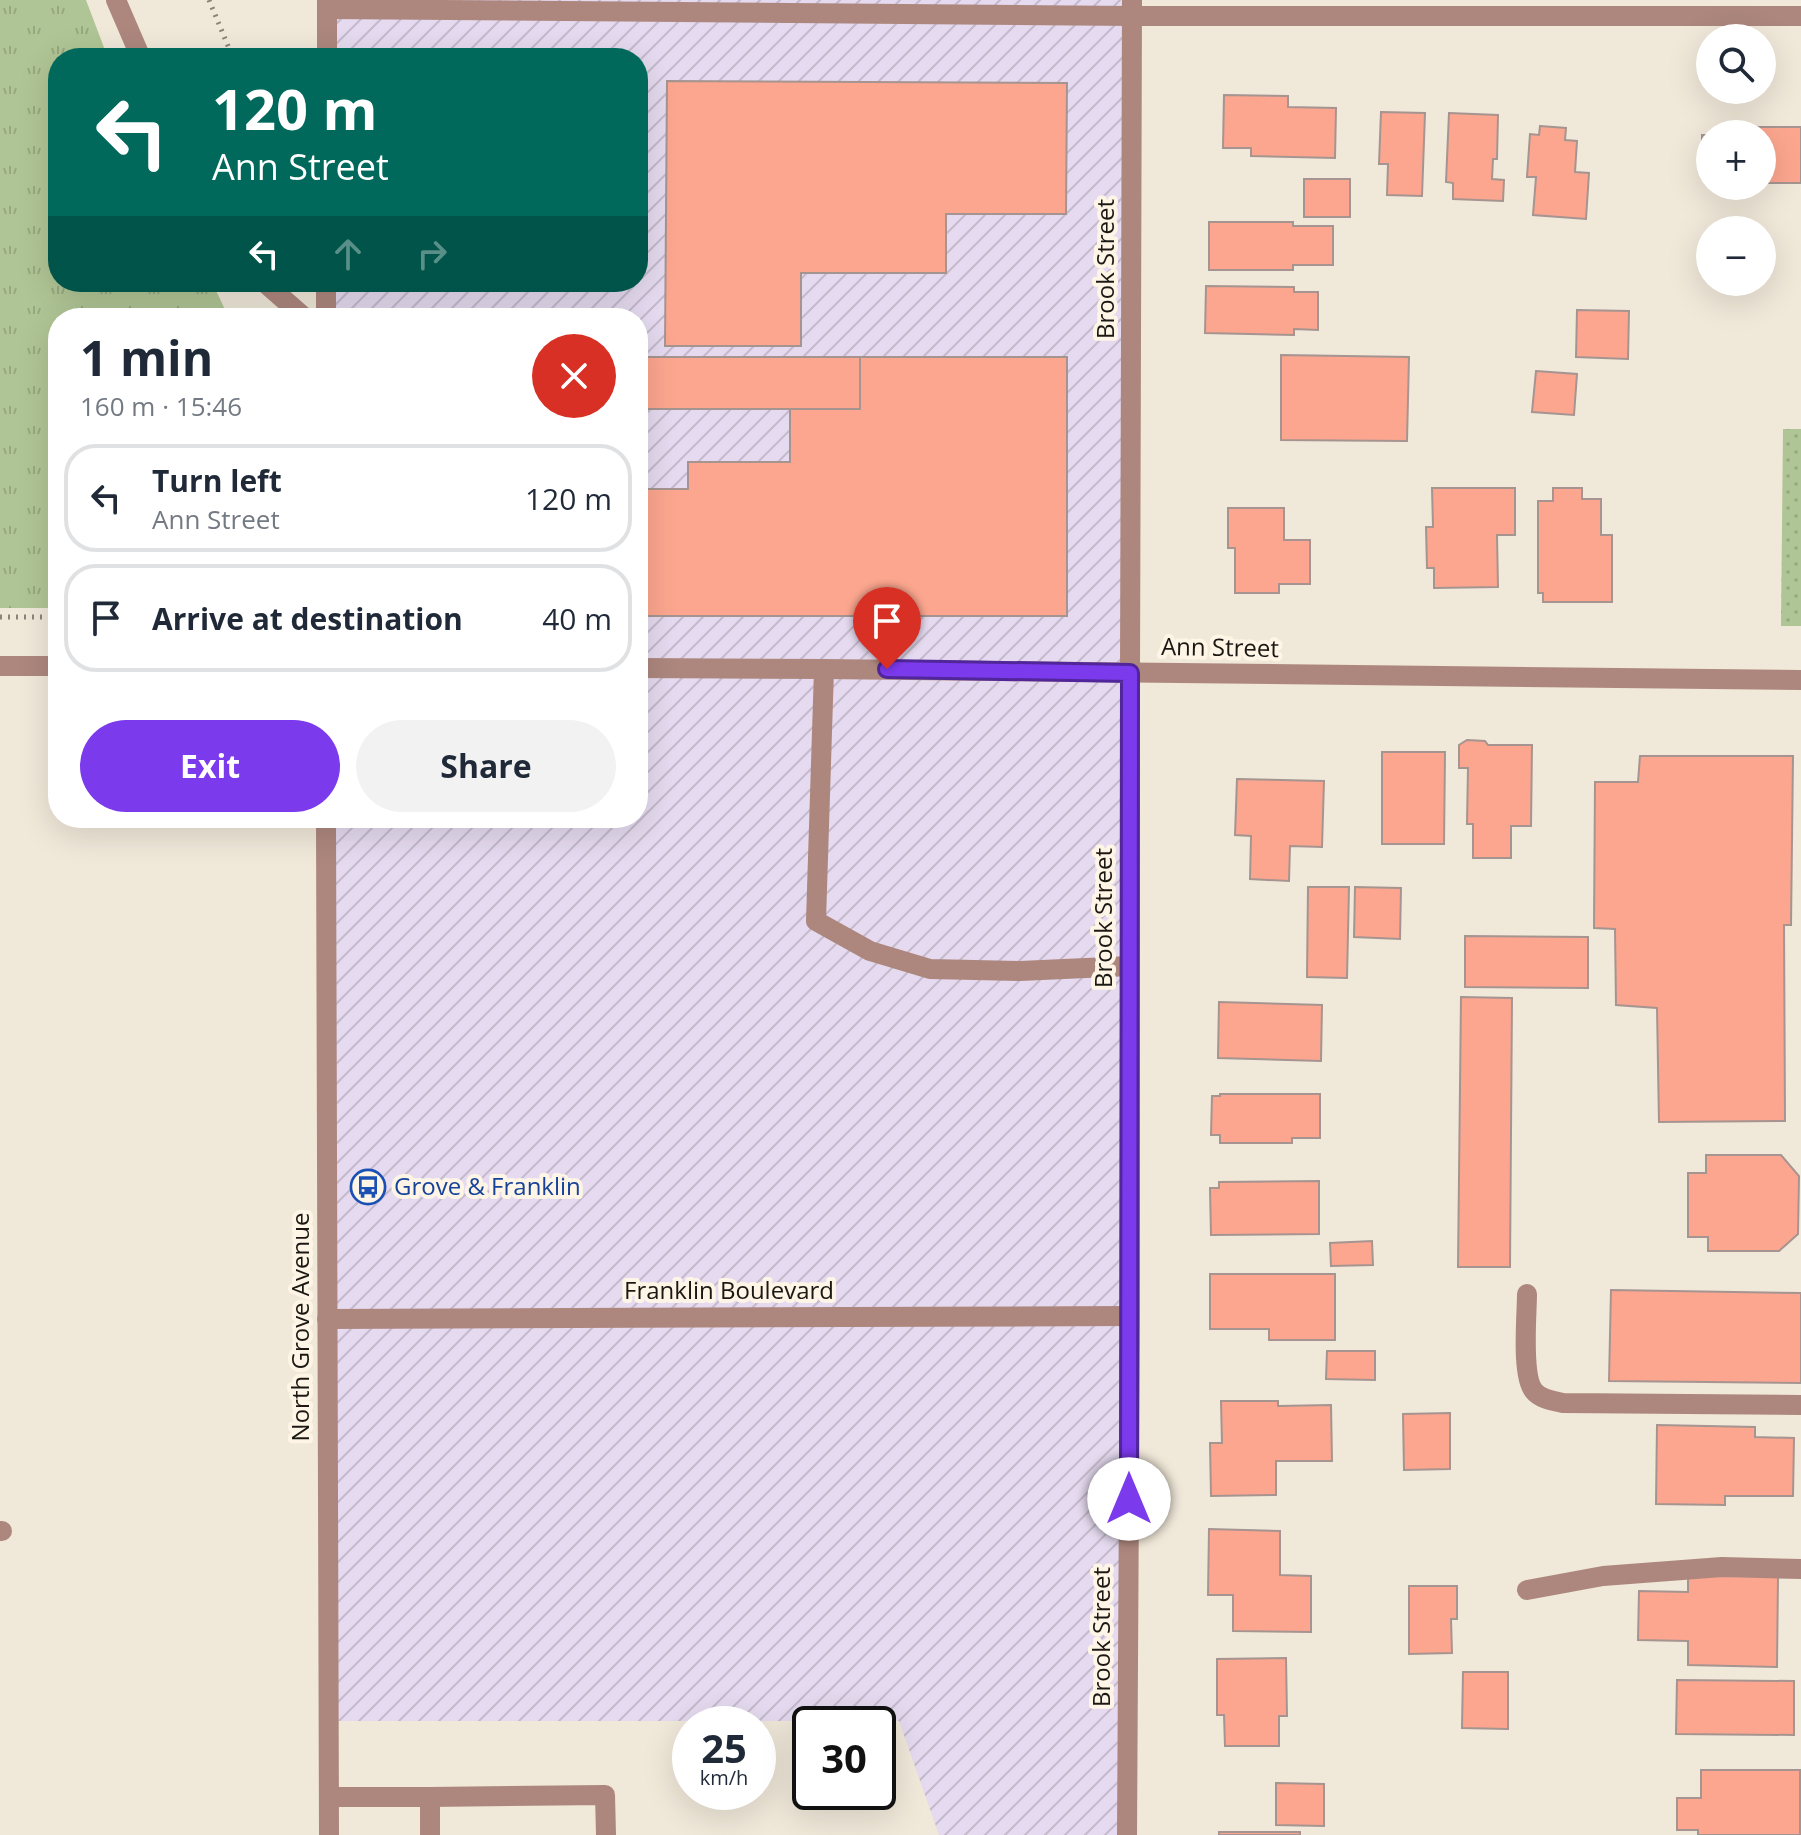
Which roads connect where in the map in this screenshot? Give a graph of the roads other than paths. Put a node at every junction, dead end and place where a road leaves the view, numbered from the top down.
1 (116, 0) edge
2 (327, 4) edge
3 (1132, 8) edge
4 (1801, 16) edge
5 (137, 48) edge
6 (327, 48) edge
7 (275, 292) edge
8 (294, 308) edge
9 (0, 666) edge
10 (48, 666) edge
11 (648, 668) edge
12 (824, 669) junction
13 (1130, 673) junction
14 (1801, 680) edge
15 (326, 828) edge
16 (1130, 966) junction
17 (1527, 1294) dead end
18 (1130, 1316) junction
19 (327, 1319) junction
20 (1801, 1405) edge
21 (1801, 1569) edge
22 (1527, 1590) dead end
23 (330, 1797) junction
24 (430, 1797) junction
25 (329, 1835) edge
26 (430, 1835) edge
27 (606, 1835) edge
28 (1127, 1835) edge

1 - 5 street
2 - 3 street
2 - 6 street
3 - 4 street
3 - 13 street, Brook Street
7 - 8 street
9 - 10 street
11 - 12 street, Ann Street
12 - 13 street, Ann Street
12 - 16 street
13 - 14 street, Ann Street
13 - 16 street, Brook Street
15 - 19 street, North Grove Avenue
16 - 18 street, Brook Street
17 - 20 street
18 - 19 street, Franklin Boulevard
18 - 28 street, Brook Street
19 - 23 street, North Grove Avenue
21 - 22 street
23 - 24 street
23 - 25 street, North Grove Avenue
24 - 26 street
24 - 27 street

